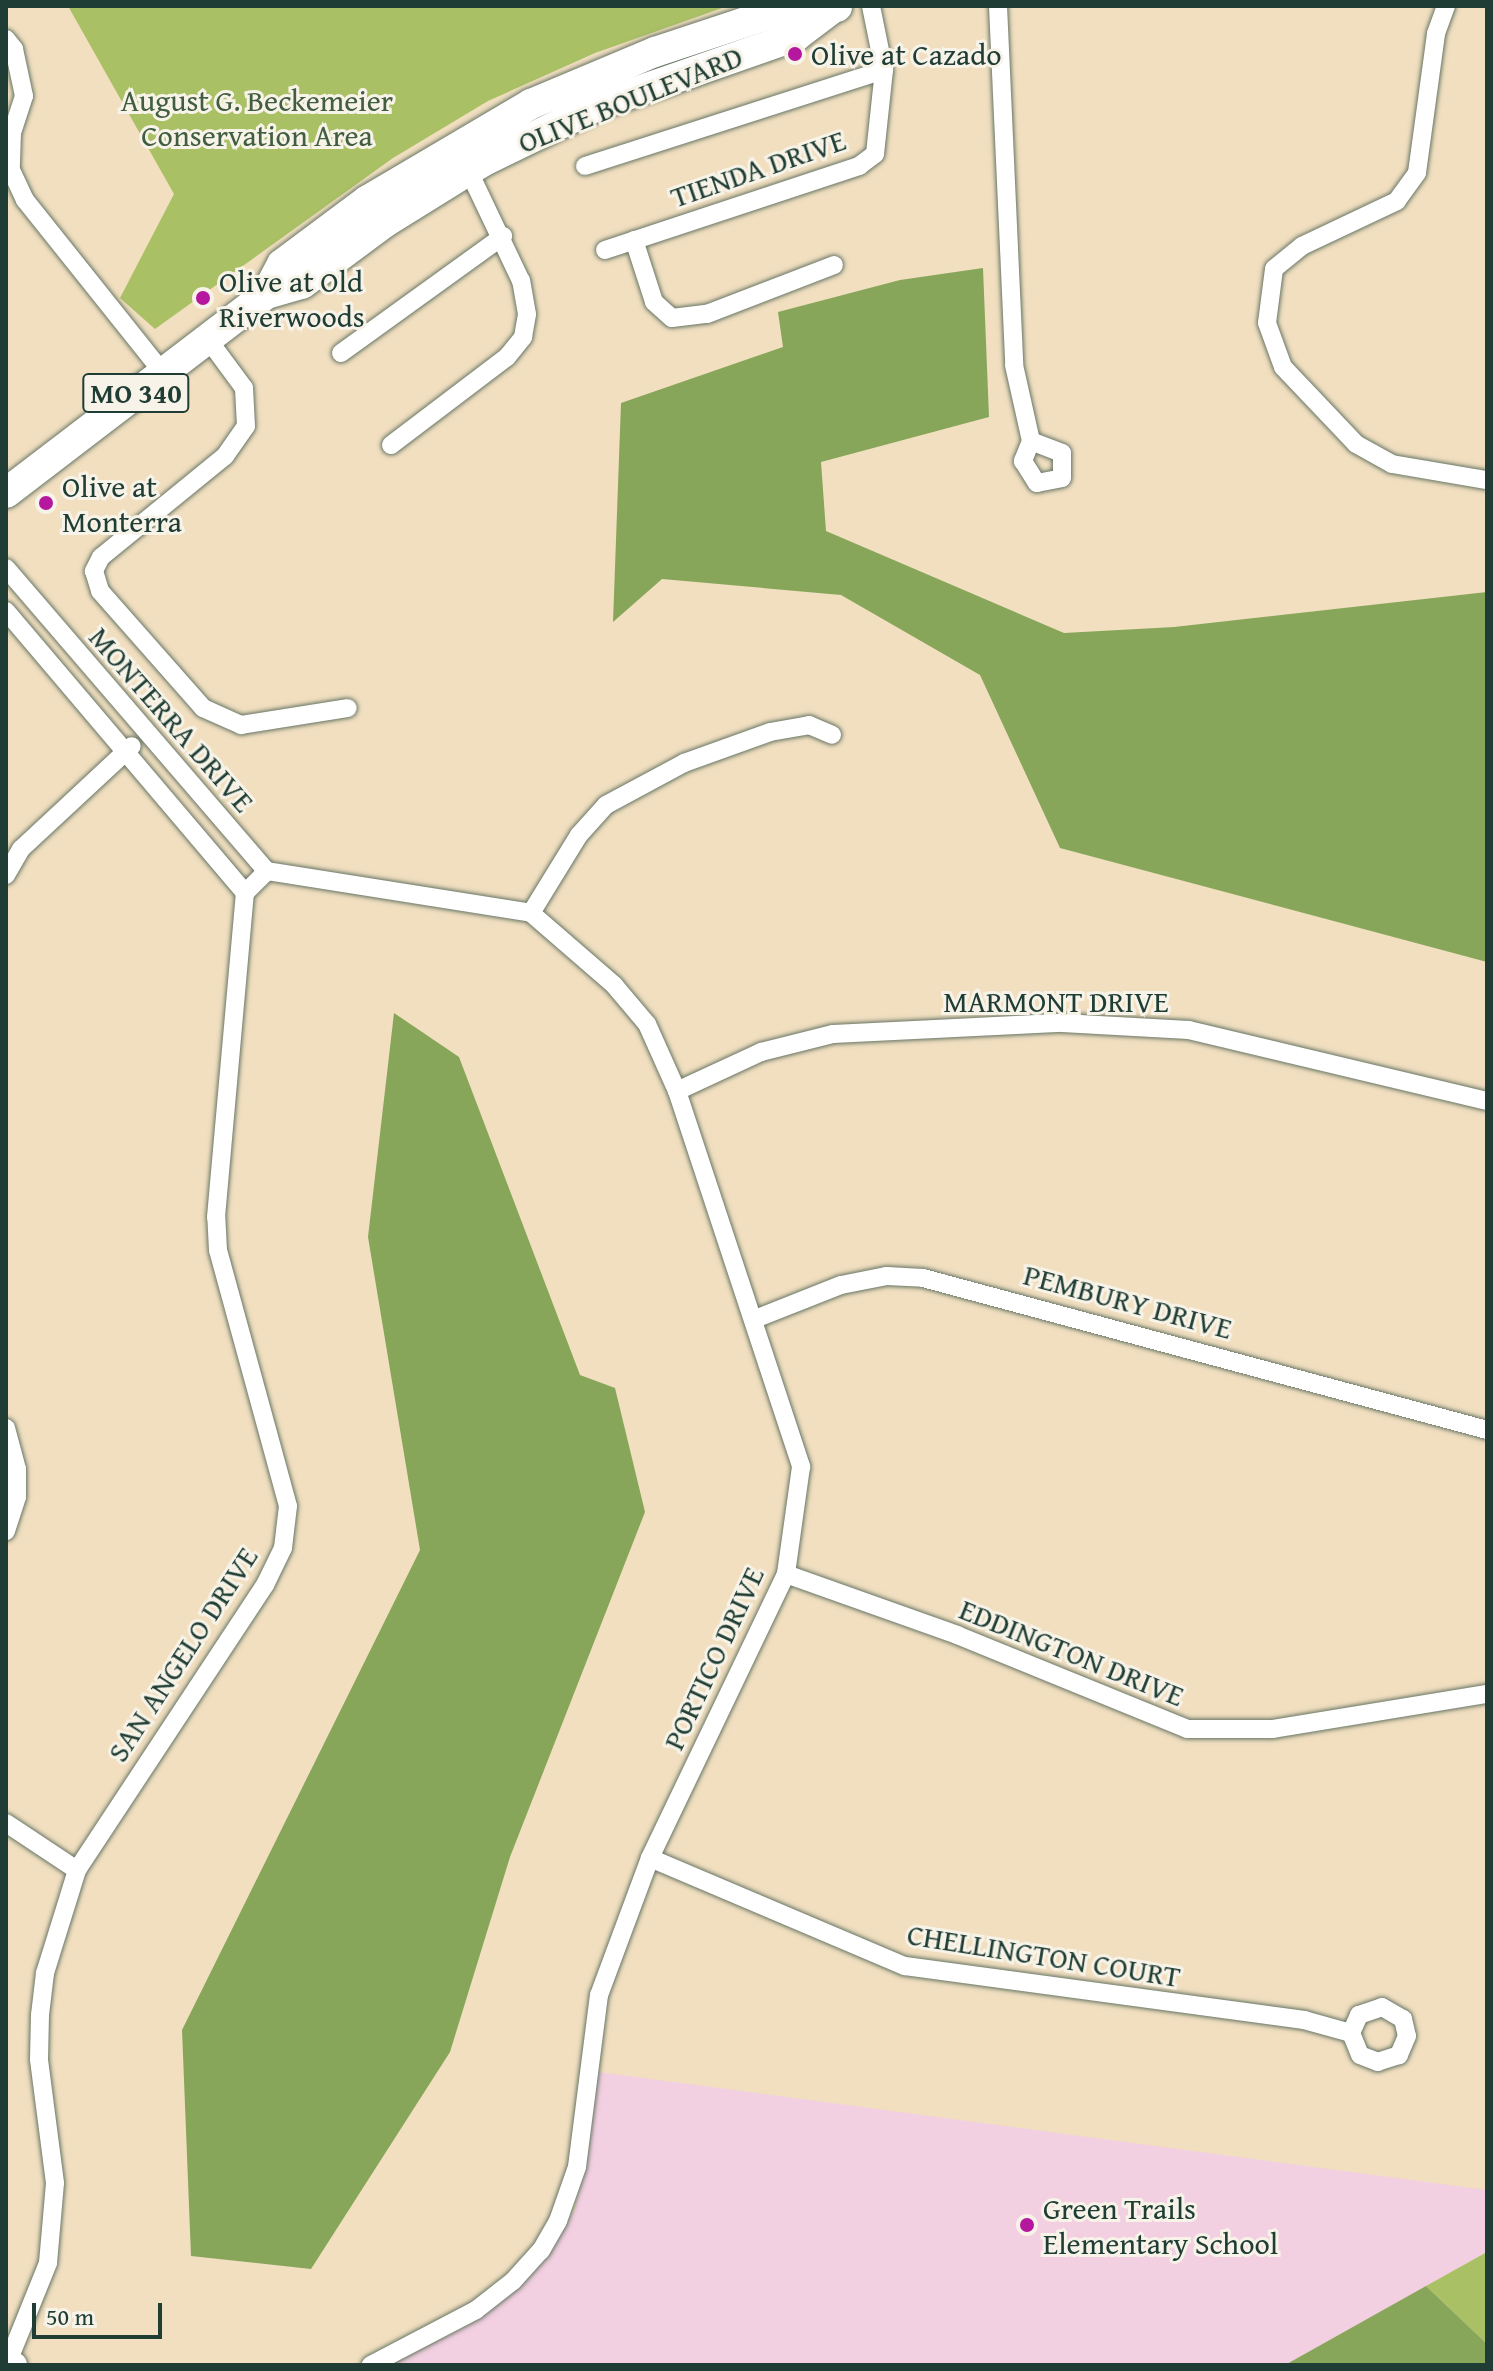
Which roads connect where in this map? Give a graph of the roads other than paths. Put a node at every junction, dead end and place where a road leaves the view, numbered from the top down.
1 (871, 6) edge
2 (998, 6) edge
3 (1446, 6) edge
4 (837, 7) edge
5 (6, 39) edge
6 (884, 70) junction
7 (462, 158) junction
8 (585, 166) dead end
9 (503, 236) junction
10 (634, 240) junction
11 (605, 250) dead end
12 (834, 265) dead end
13 (207, 338) junction
14 (341, 353) dead end
15 (163, 373) junction
16 (1031, 441) dead end
17 (391, 445) dead end
18 (1487, 480) edge
19 (6, 493) edge
20 (6, 568) edge
21 (6, 611) edge
22 (348, 708) dead end
23 (146, 733) junction
24 (832, 735) dead end
25 (126, 752) junction
26 (267, 871) junction
27 (6, 875) edge
28 (245, 893) junction
29 (531, 913) junction
30 (677, 1091) junction
31 (1487, 1101) edge
32 (755, 1319) junction
33 (6, 1428) edge
34 (1487, 1430) edge
35 (6, 1531) edge
36 (786, 1574) junction
37 (1487, 1694) edge
38 (6, 1823) edge
39 (650, 1858) junction
40 (77, 1870) junction
41 (1351, 2033) dead end
42 (9, 2363) edge
43 (371, 2365) edge

1 - 6 street, TIENDA DRIVE
2 - 16 street
3 - 18 street
4 - 7 main road, OLIVE BOULEVARD / MO 340
5 - 15 street
6 - 8 street
6 - 10 street, TIENDA DRIVE
7 - 9 street
7 - 13 main road, OLIVE BOULEVARD / MO 340
9 - 14 street
9 - 17 street
10 - 11 street, TIENDA DRIVE
10 - 12 street
13 - 15 main road, OLIVE BOULEVARD / MO 340
13 - 22 street
15 - 19 main road, OLIVE BOULEVARD / MO 340
20 - 23 street, MONTERRA DRIVE
21 - 25 street, MONTERRA DRIVE
23 - 25 street
23 - 26 street, MONTERRA DRIVE
24 - 29 street
25 - 27 street
25 - 28 street, MONTERRA DRIVE
26 - 28 street
26 - 29 street
28 - 40 street, SAN ANGELO DRIVE
29 - 30 street, PORTICO DRIVE
30 - 31 street, MARMONT DRIVE
30 - 32 street, PORTICO DRIVE
32 - 34 street, PEMBURY DRIVE
32 - 36 street, PORTICO DRIVE
33 - 35 street
36 - 37 street, EDDINGTON DRIVE
36 - 39 street, PORTICO DRIVE
38 - 40 street
39 - 41 street, CHELLINGTON COURT
39 - 43 street, PORTICO DRIVE
40 - 42 street, SAN ANGELO DRIVE

